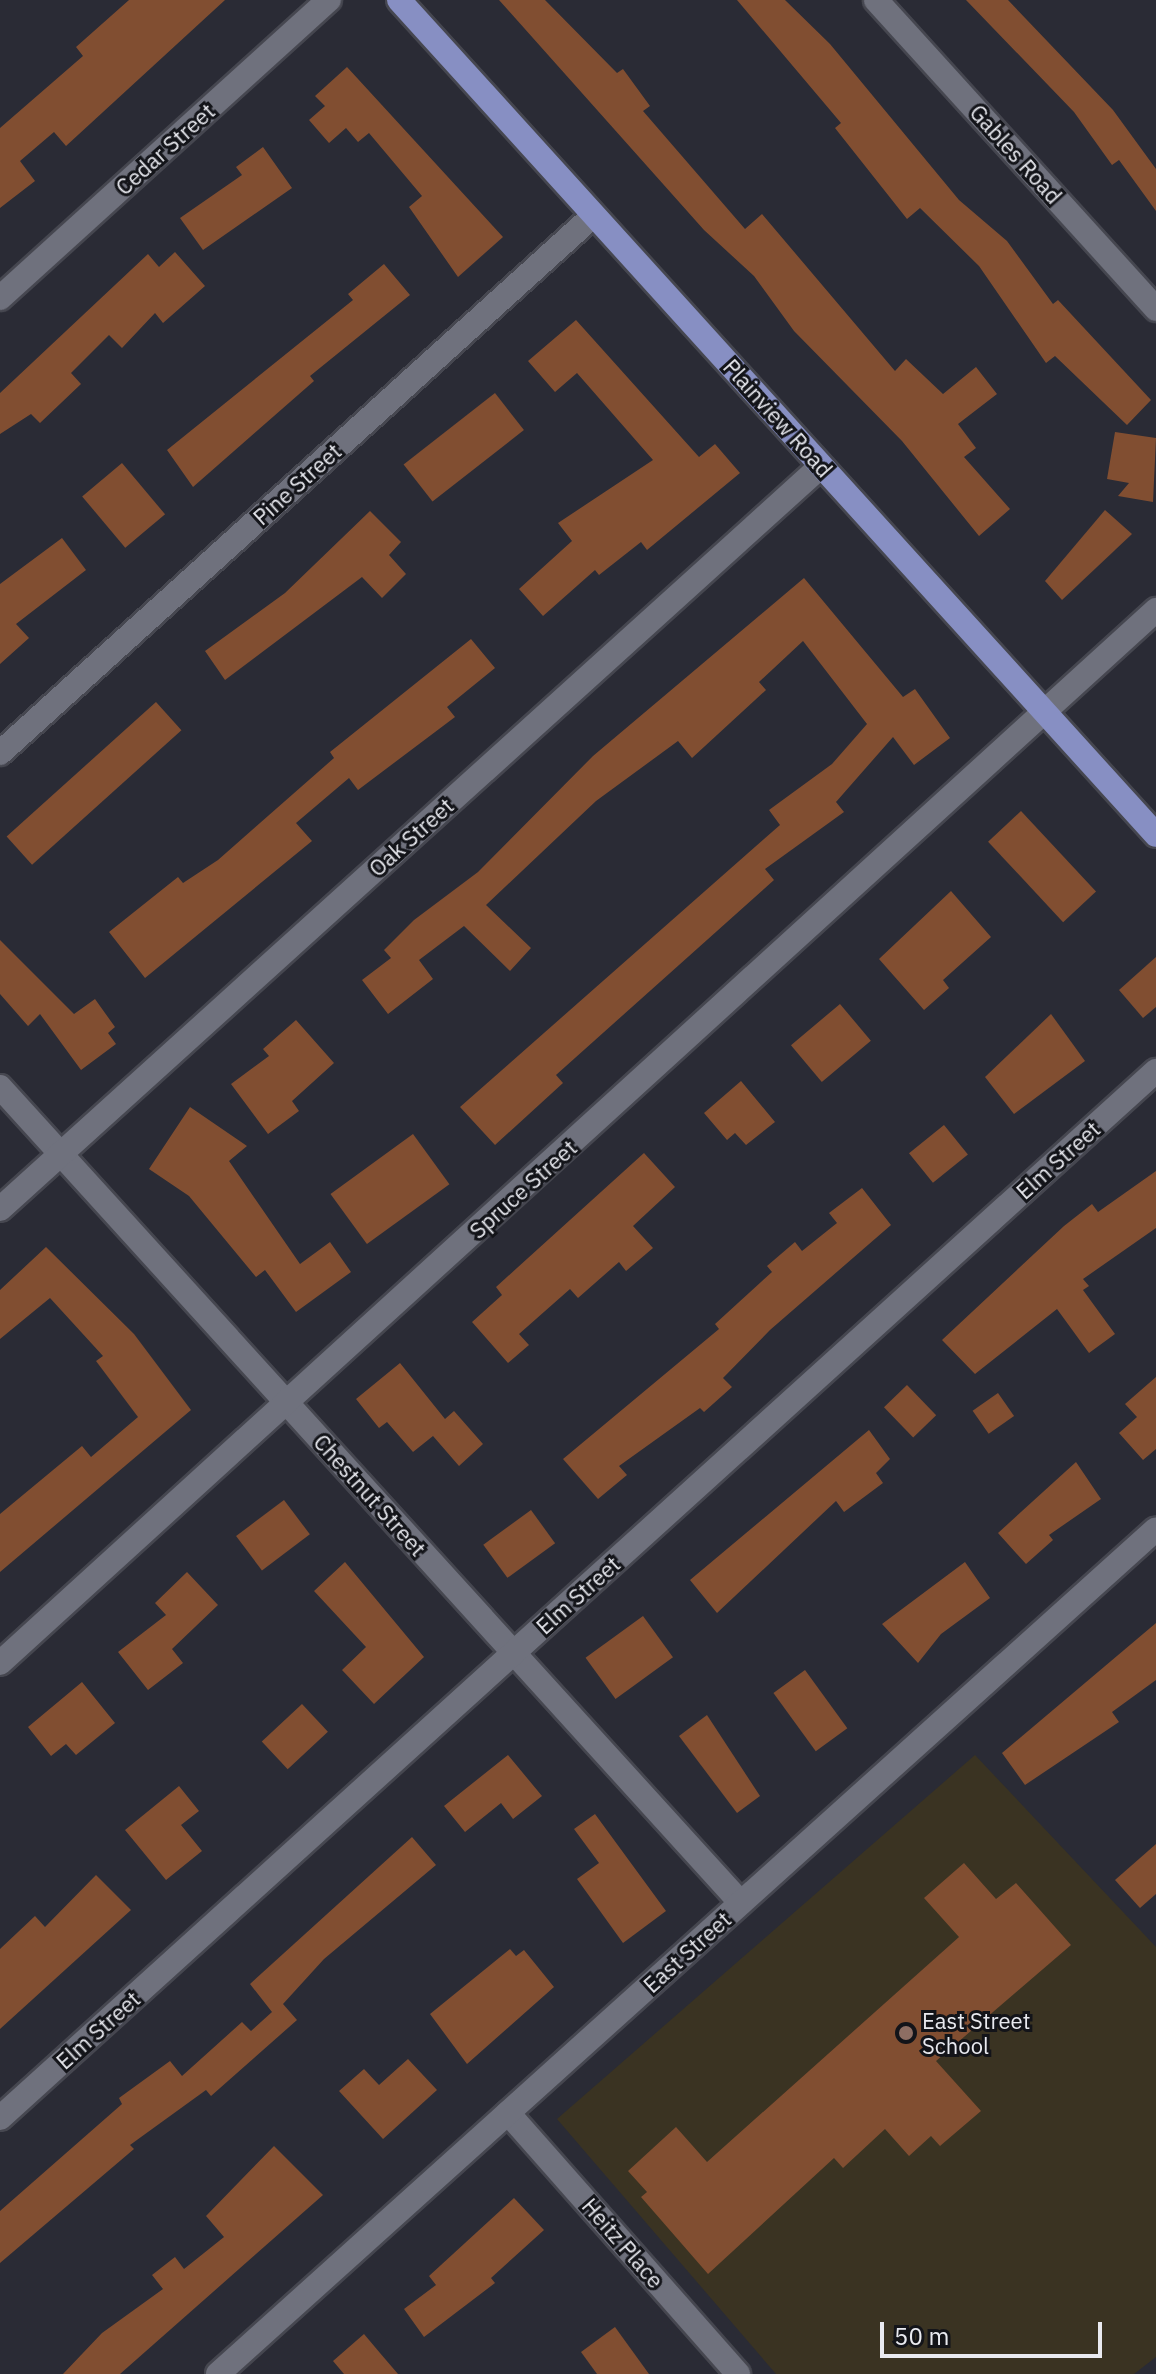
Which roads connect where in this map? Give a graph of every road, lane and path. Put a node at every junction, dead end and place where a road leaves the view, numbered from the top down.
1 (329, 0) edge
2 (399, 0) edge
3 (876, 0) edge
4 (594, 215) junction
5 (0, 298) edge
6 (1156, 309) edge
7 (821, 466) junction
8 (1156, 610) edge
9 (1046, 714) junction
10 (0, 753) edge
11 (1156, 835) edge
12 (1156, 1071) edge
13 (0, 1087) edge
14 (60, 1154) junction
15 (0, 1209) edge
16 (287, 1403) junction
17 (1156, 1529) edge
18 (514, 1654) junction
19 (0, 1663) edge
20 (741, 1903) junction
21 (508, 2113) junction
22 (0, 2118) edge
23 (730, 2371) edge
24 (218, 2374) edge

1 - 5 street, Cedar Street
2 - 4 main road, Plainview Road
3 - 6 street, Gables Road
4 - 7 main road, Plainview Road
4 - 10 street, Pine Street
7 - 9 main road, Plainview Road
7 - 14 street, Oak Street
8 - 9 street
9 - 11 main road, Plainview Road
9 - 16 street, Spruce Street
12 - 18 street, Elm Street
13 - 14 street, Chestnut Street
14 - 15 street, Oak Street
14 - 16 street, Chestnut Street
16 - 18 street, Chestnut Street
16 - 19 street, Spruce Street
17 - 20 street, East Street
18 - 20 street, Chestnut Street
18 - 22 street, Elm Street
20 - 21 street, East Street
21 - 23 street, Heitz Place
21 - 24 street, East Street

